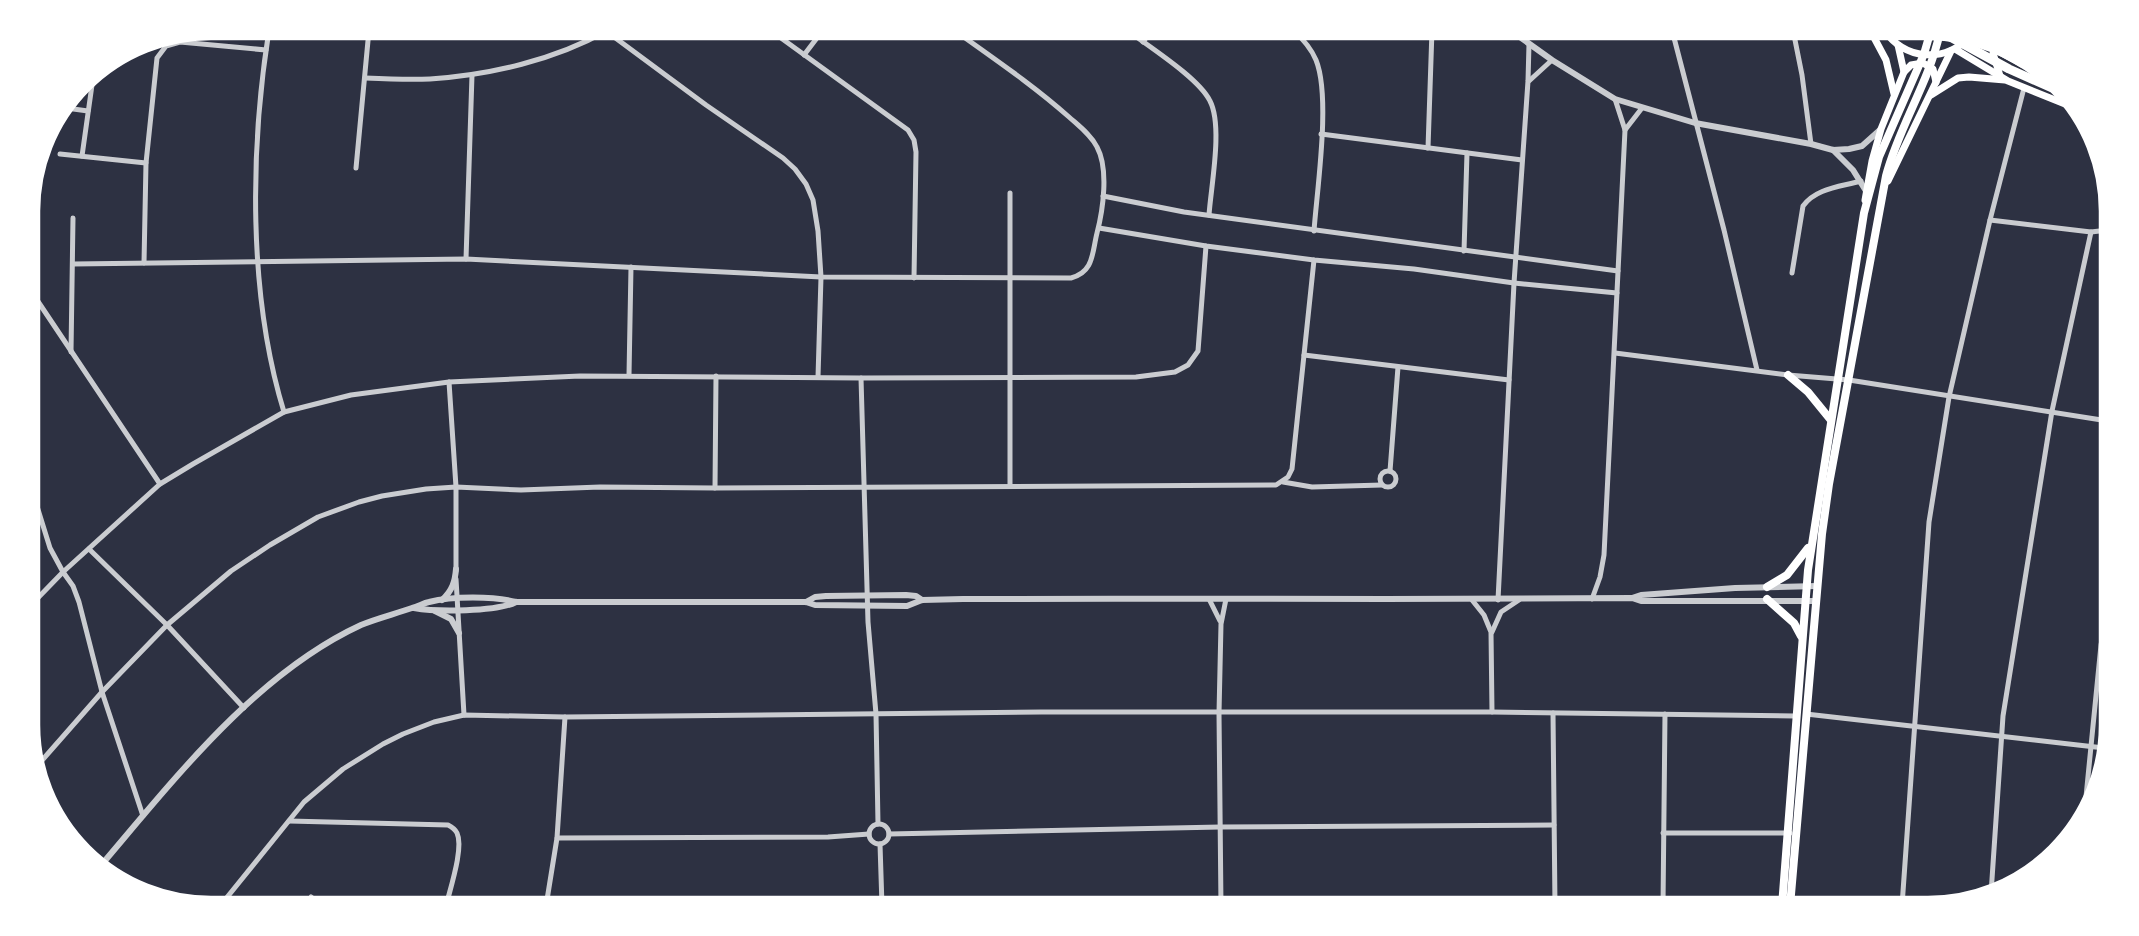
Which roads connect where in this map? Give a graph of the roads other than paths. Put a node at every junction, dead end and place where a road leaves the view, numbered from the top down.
1 (268, 39) edge
2 (368, 39) edge
3 (589, 39) edge
4 (618, 39) edge
5 (782, 39) edge
6 (816, 39) edge
7 (967, 39) edge
8 (1139, 39) edge
9 (1145, 39) edge
10 (1302, 39) edge
11 (1432, 39) edge
12 (1522, 39) edge
13 (1674, 39) edge
14 (1795, 39) edge
15 (1876, 39) edge
16 (1892, 39) edge
17 (1928, 39) edge
18 (1939, 39) edge
19 (1958, 41) edge
20 (178, 42) edge
21 (1143, 42) junction
22 (1963, 42) edge
23 (168, 44) edge
24 (1529, 44) junction
25 (1898, 45) junction
26 (266, 50) junction
27 (1953, 50) junction
28 (1994, 52) edge
29 (804, 55) junction
30 (1552, 60) junction
31 (1904, 72) junction
32 (472, 75) junction
33 (2000, 76) junction
34 (365, 78) junction
35 (1528, 81) junction
36 (2008, 81) junction
37 (2046, 85) edge
38 (92, 86) edge
39 (1934, 87) junction
40 (2024, 88) junction
41 (1894, 95) junction
42 (1930, 95) junction
43 (1615, 99) junction
44 (2062, 103) edge
45 (1642, 108) junction
46 (72, 109) edge
47 (88, 111) junction
48 (1695, 123) junction
49 (1882, 129) junction
50 (1625, 130) junction
51 (1321, 134) junction
52 (1811, 144) junction
53 (1428, 148) junction
54 (1833, 150) junction
55 (1467, 153) junction
56 (60, 154) dead end
57 (82, 156) junction
58 (1522, 160) junction
59 (146, 163) junction
60 (356, 168) dead end
61 (1860, 182) junction
62 (1866, 191) junction
63 (1010, 193) dead end
64 (1104, 196) junction
65 (1880, 205) junction
66 (1864, 212) junction
67 (1208, 215) junction
68 (72, 218) dead end
69 (1990, 220) junction
70 (1099, 228) junction
71 (1314, 230) junction
72 (2100, 231) edge
73 (2091, 232) junction
74 (1206, 246) junction
75 (1464, 251) junction
76 (1516, 258) junction
77 (466, 259) junction
78 (258, 260) junction
79 (1314, 260) junction
80 (144, 263) junction
81 (73, 264) junction
82 (631, 266) junction
83 (1618, 271) junction
84 (1792, 273) dead end
85 (821, 277) junction
86 (914, 278) junction
87 (1010, 278) junction
88 (1514, 283) junction
89 (1617, 293) junction
90 (39, 303) edge
91 (71, 352) junction
92 (1615, 352) junction
93 (1304, 354) junction
94 (1398, 367) junction
95 (1756, 370) junction
96 (1788, 374) junction
97 (628, 375) junction
98 (716, 376) junction
99 (818, 377) junction
100 (861, 378) junction
101 (1009, 378) junction
102 (1837, 378) junction
103 (1510, 380) junction
104 (1849, 380) junction
105 (449, 382) junction
106 (1949, 397) junction
107 (2052, 411) junction
108 (284, 412) junction
109 (1830, 419) junction
110 (2100, 420) edge
111 (1390, 472) junction
112 (1283, 482) junction
113 (160, 484) junction
114 (1382, 485) junction
115 (1010, 486) junction
116 (864, 487) junction
117 (456, 488) junction
118 (715, 488) junction
119 (39, 513) edge
120 (1811, 544) junction
121 (89, 549) junction
122 (456, 569) junction
123 (63, 572) junction
124 (1806, 586) junction
125 (1817, 586) junction
126 (1767, 587) junction
127 (867, 595) junction
128 (39, 596) edge
129 (1632, 598) junction
130 (457, 599) junction
131 (1209, 599) junction
132 (1592, 599) junction
133 (442, 600) junction
134 (922, 600) junction
135 (1226, 600) junction
136 (1472, 600) junction
137 (1498, 600) junction
138 (1518, 600) junction
139 (1767, 600) junction
140 (1805, 600) junction
141 (1816, 601) junction
142 (516, 602) junction
143 (806, 602) junction
144 (867, 607) junction
145 (414, 608) junction
146 (434, 610) junction
147 (458, 610) junction
148 (1221, 624) junction
149 (167, 625) junction
150 (1492, 632) junction
151 (459, 633) junction
152 (1802, 637) junction
153 (2100, 654) edge
154 (102, 692) junction
155 (244, 708) junction
156 (1492, 712) junction
157 (1219, 713) junction
158 (1553, 713) junction
159 (876, 714) junction
160 (1665, 714) junction
161 (1806, 714) junction
162 (464, 715) junction
163 (1795, 716) junction
164 (565, 717) junction
165 (1914, 726) junction
166 (2001, 736) junction
167 (2090, 747) junction
168 (2099, 748) edge
169 (43, 760) edge
170 (2087, 791) edge
171 (143, 816) junction
172 (289, 821) junction
173 (878, 824) junction
174 (1554, 825) junction
175 (1220, 827) junction
176 (1663, 833) junction
177 (1787, 833) junction
178 (869, 834) junction
179 (889, 834) junction
180 (1796, 834) junction
181 (556, 838) junction
182 (880, 844) junction
183 (105, 861) edge
184 (1992, 885) edge
185 (227, 897) edge
186 (448, 897) edge
187 (547, 897) edge
188 (882, 897) edge
189 (1221, 897) edge
190 (1555, 897) edge
191 (1663, 897) edge
192 (1783, 897) edge
193 (1791, 897) edge
194 (1903, 897) edge

1 - 26 street
2 - 34 street
3 - 32 street
4 - 85 street
5 - 29 street
6 - 29 street
7 - 64 street
8 - 21 street
9 - 21 street
10 - 51 street
11 - 53 street
12 - 24 street
13 - 48 street
14 - 52 street
15 - 41 main road
16 - 25 main road
17 - 66 main road
18 - 65 main road
19 - 37 highway
20 - 26 street
21 - 67 street
22 - 27 main road
23 - 59 street
24 - 30 street
24 - 35 street
25 - 27 main road
25 - 31 main road
26 - 78 street
27 - 33 main road
27 - 39 main road
28 - 33 main road
29 - 86 street
30 - 35 street
30 - 43 street
31 - 39 main road
31 - 41 main road
32 - 34 street
32 - 77 street
33 - 36 main road
34 - 60 street
35 - 58 street
36 - 40 main road
36 - 42 main road
38 - 47 street
39 - 42 main road
40 - 44 main road
40 - 69 street
41 - 49 main road
42 - 65 main road
43 - 45 street
43 - 50 street
45 - 48 street
45 - 50 street
46 - 47 street
47 - 57 street
48 - 52 street
48 - 95 street
49 - 54 street
49 - 62 main road
50 - 83 street
51 - 53 street
51 - 71 street
52 - 54 street
53 - 55 street
54 - 61 street
55 - 58 street
55 - 75 street
56 - 57 street
57 - 59 street
58 - 76 street
59 - 80 street
61 - 62 street
61 - 84 street
62 - 66 main road
63 - 87 street
64 - 67 street
64 - 70 street
65 - 104 main road
66 - 102 main road
67 - 71 street
68 - 81 street
69 - 73 street
69 - 106 street
70 - 74 street
70 - 87 street
71 - 75 street
72 - 73 street
73 - 107 street
74 - 79 street
74 - 101 street
75 - 76 street
76 - 83 street
76 - 88 street
77 - 78 street
77 - 82 street
78 - 80 street
78 - 108 street
79 - 88 street
79 - 93 street
80 - 81 street
81 - 91 street
82 - 85 street
82 - 97 street
83 - 89 street
85 - 86 street
85 - 99 street
86 - 87 street
87 - 101 street
88 - 89 street
88 - 103 street
89 - 92 street
90 - 91 street
91 - 113 street
92 - 95 street
92 - 132 street
93 - 94 street
93 - 112 street
94 - 103 street
94 - 111 street
95 - 96 street
96 - 102 street
96 - 109 main road
97 - 98 street
97 - 105 street
98 - 99 street
98 - 118 street
99 - 100 street
100 - 101 street
100 - 116 street
101 - 115 street
102 - 104 street
102 - 109 main road
103 - 137 street
104 - 106 street
104 - 125 main road
105 - 108 street
105 - 117 street
106 - 107 street
106 - 165 street
107 - 110 street
107 - 166 street
108 - 113 street
109 - 120 main road
111 - 114 street
111 - 114 street
112 - 114 street
112 - 115 street
113 - 121 street
115 - 116 street
116 - 118 street
116 - 127 street
117 - 118 street
117 - 122 street
117 - 149 street
119 - 123 street
120 - 124 main road
120 - 126 main road
121 - 123 street
121 - 149 street
122 - 130 street
122 - 133 street
123 - 128 street
123 - 154 street
124 - 125 street
124 - 126 street
124 - 140 main road
125 - 141 main road
126 - 129 street
127 - 134 street
127 - 143 street
127 - 144 street
129 - 132 street
129 - 139 street
130 - 133 street
130 - 142 street
130 - 147 street
131 - 134 street
131 - 135 street
131 - 148 street
132 - 138 street
133 - 145 street
134 - 144 street
135 - 136 street
135 - 148 street
136 - 137 street
136 - 150 street
137 - 138 street
138 - 150 street
139 - 140 street
139 - 152 main road
140 - 141 street
140 - 152 main road
141 - 161 main road
142 - 143 street
142 - 147 street
143 - 144 street
144 - 159 street
145 - 146 street
145 - 155 street
146 - 147 street
146 - 151 street
147 - 151 street
148 - 157 street
149 - 154 street
149 - 155 street
150 - 156 street
151 - 162 street
152 - 163 main road
153 - 167 street
154 - 169 street
154 - 171 street
155 - 171 street
156 - 157 street
156 - 158 street
157 - 159 street
157 - 175 street
158 - 160 street
158 - 174 street
159 - 164 street
159 - 173 street
160 - 163 street
160 - 176 street
161 - 165 street
161 - 180 main road
162 - 164 street
162 - 172 street
163 - 177 main road
164 - 181 street
165 - 166 street
165 - 194 street
166 - 167 street
166 - 184 street
167 - 168 street
167 - 170 street
171 - 183 street
172 - 185 street
172 - 186 street
173 - 178 street
173 - 179 street
174 - 175 street
174 - 190 street
175 - 179 street
175 - 189 street
176 - 177 street
176 - 191 street
177 - 180 street
177 - 192 main road
178 - 181 street
178 - 182 street
179 - 182 street
180 - 193 main road
181 - 187 street
182 - 188 street

